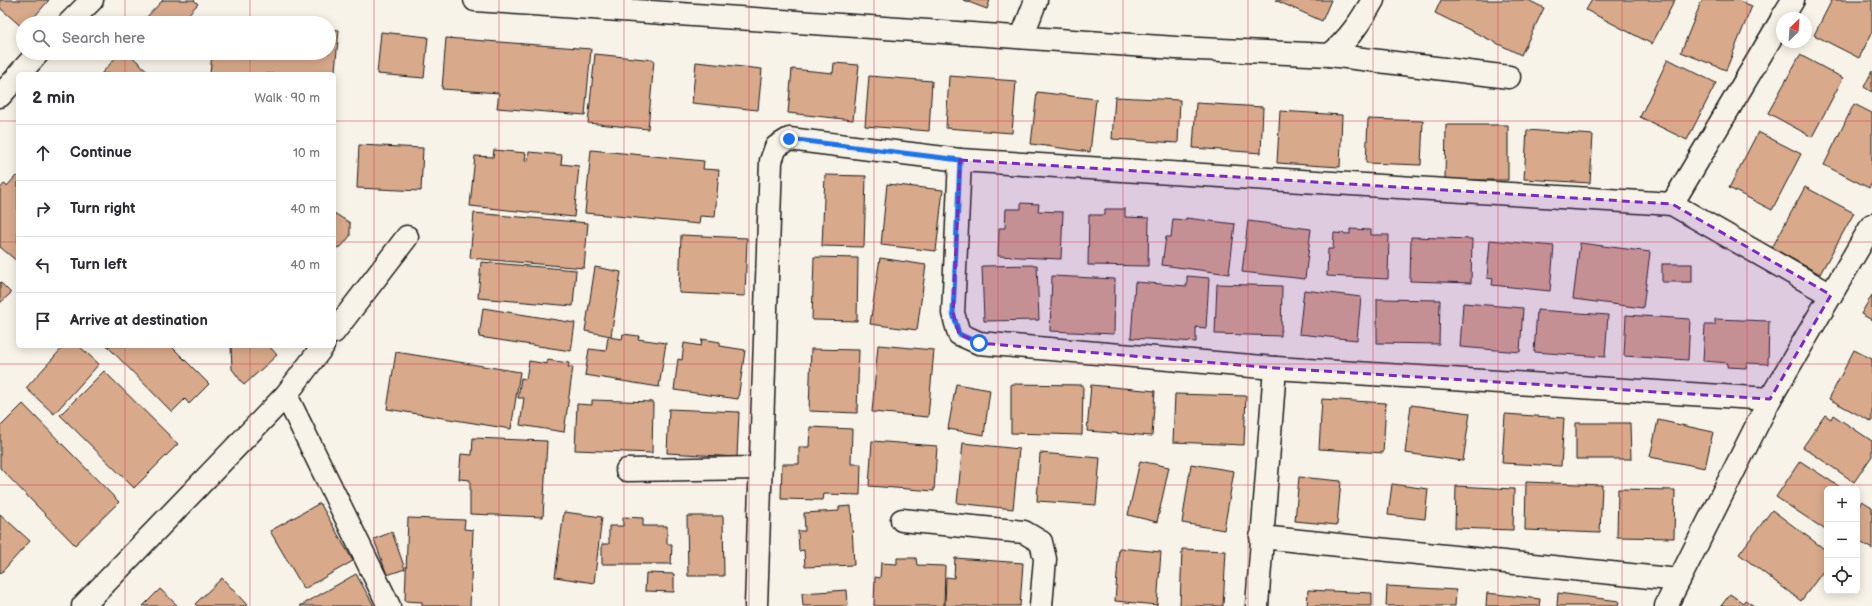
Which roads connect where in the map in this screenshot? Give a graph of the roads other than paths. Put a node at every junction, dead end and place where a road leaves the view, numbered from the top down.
1 (92, 0) edge
2 (475, 0) edge
3 (1036, 0) edge
4 (1373, 0) edge
5 (1793, 0) edge
6 (696, 7) edge
7 (1786, 12) edge
8 (76, 16) edge
9 (1776, 28) edge
10 (1022, 37) junction
11 (1330, 55) junction
12 (32, 60) edge
13 (22, 72) edge
14 (1510, 77) dead end
15 (16, 78) edge
16 (0, 96) edge
17 (960, 160) junction
18 (1672, 204) junction
19 (1872, 225) edge
20 (407, 237) dead end
21 (1831, 295) junction
22 (336, 329) edge
23 (321, 348) edge
24 (1275, 368) junction
25 (286, 395) junction
26 (1770, 399) junction
27 (761, 468) junction
28 (627, 470) dead end
29 (902, 520) dead end
30 (1261, 537) junction
31 (1679, 580) junction
32 (84, 606) edge
33 (390, 606) edge
34 (756, 606) edge
35 (1041, 606) edge
36 (1256, 606) edge
37 (1666, 606) edge

1 - 8 street
2 - 6 street
3 - 10 street
4 - 11 street
5 - 7 street
6 - 10 street
9 - 18 street
10 - 11 street
11 - 14 street
12 - 13 street
15 - 16 street
17 - 18 street
17 - 24 street
17 - 27 street
18 - 21 street
19 - 21 street
20 - 22 street
21 - 26 street
23 - 25 street
24 - 26 street
24 - 30 street
25 - 32 street
25 - 33 street
26 - 31 street
27 - 28 street
27 - 34 street
29 - 35 street
30 - 31 street
30 - 36 street
31 - 37 street

